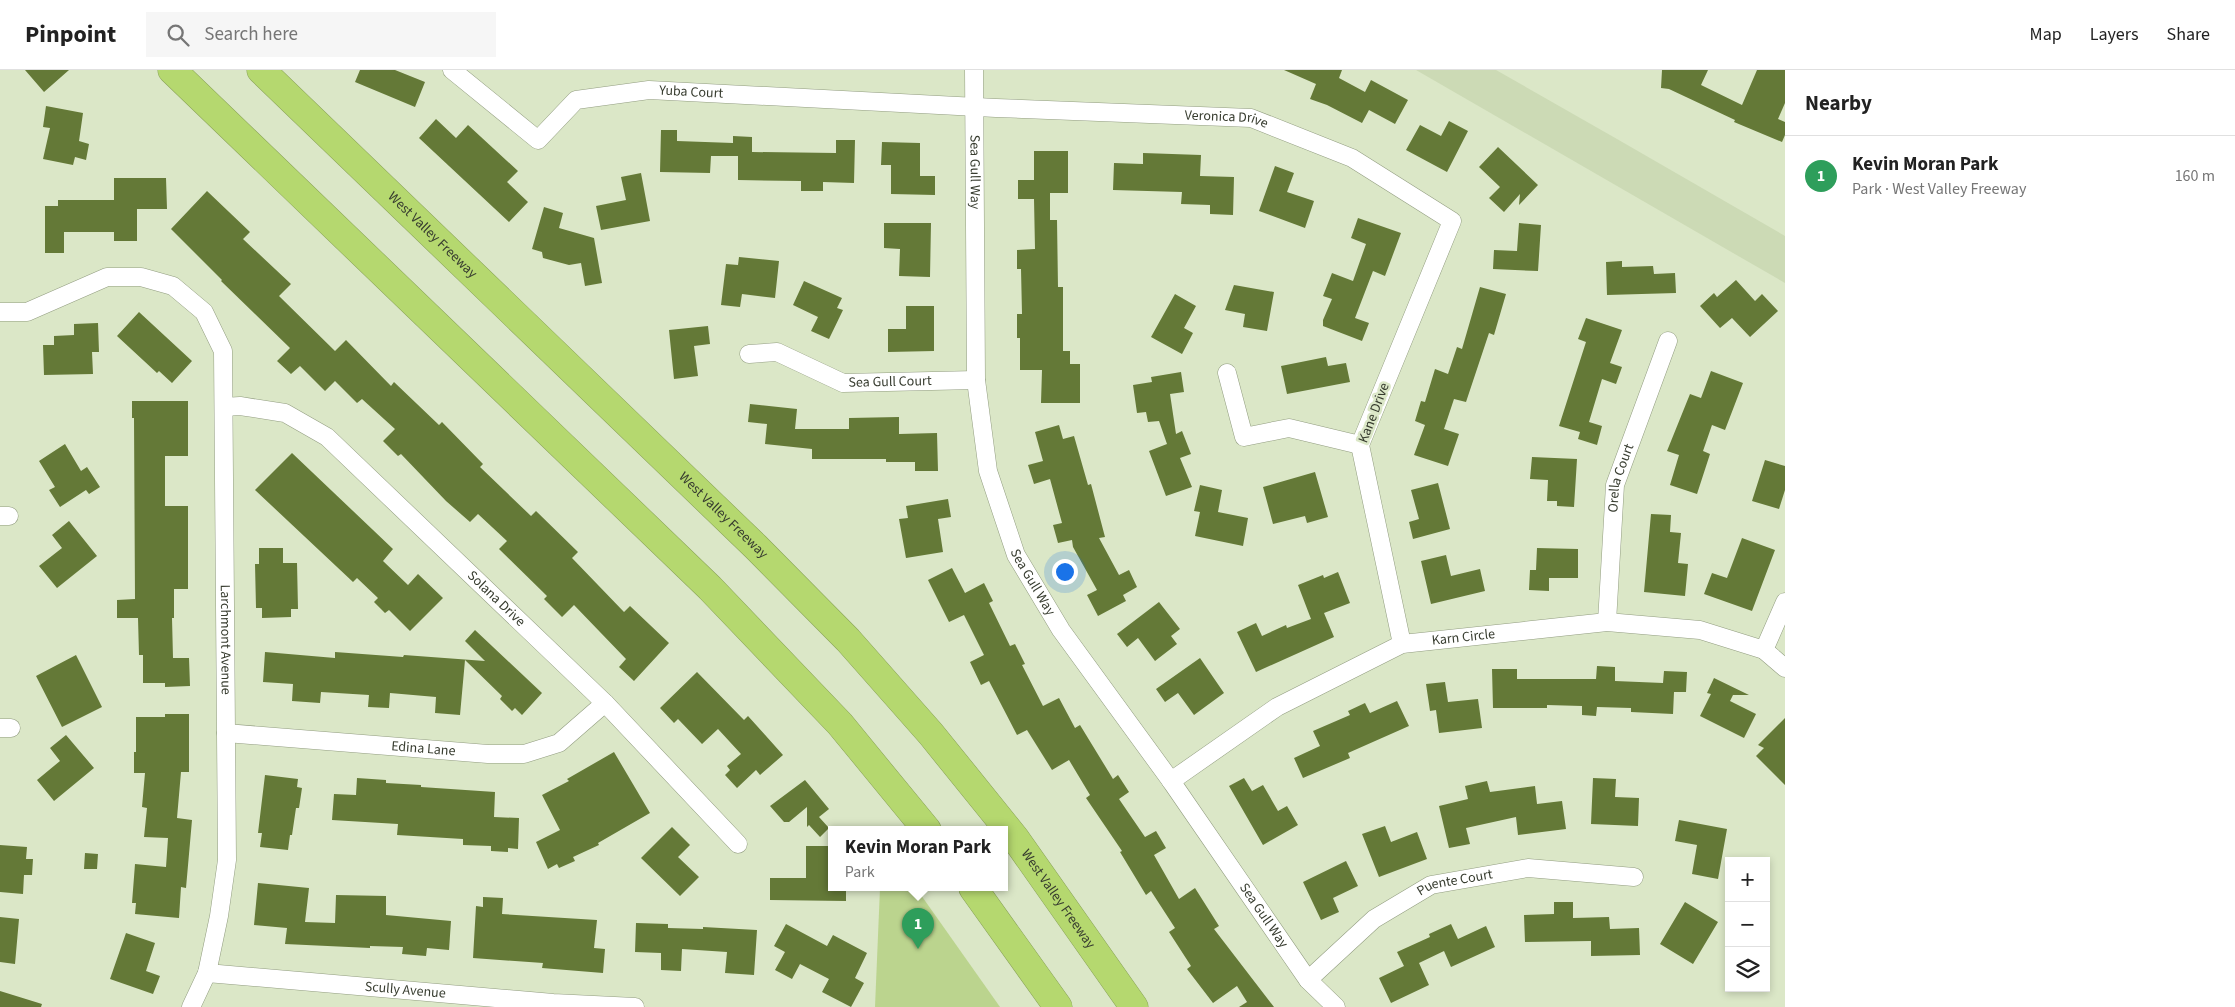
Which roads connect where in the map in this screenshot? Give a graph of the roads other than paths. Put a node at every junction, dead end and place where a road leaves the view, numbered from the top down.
1 (172, 70) edge
2 (262, 70) edge
3 (452, 70) edge
4 (974, 70) edge
5 (974, 106) junction
6 (1452, 222) joint
7 (0, 312) edge
8 (1668, 341) dead end
9 (749, 354) dead end
10 (1228, 373) dead end
11 (976, 380) junction
12 (224, 408) junction
13 (1360, 445) junction
14 (1785, 602) edge
15 (1607, 622) junction
16 (1402, 644) junction
17 (1764, 650) junction
18 (1785, 668) edge
19 (605, 704) junction
20 (226, 733) junction
21 (1171, 781) junction
22 (925, 826) edge
23 (1005, 826) edge
24 (1008, 829) edge
25 (738, 844) dead end
26 (1634, 877) dead end
27 (975, 891) edge
28 (207, 972) junction
29 (1308, 980) junction
30 (191, 1007) edge
31 (635, 1007) edge
32 (1058, 1007) edge
33 (1134, 1007) edge
34 (1336, 1007) edge

1 - 22 highway
2 - 23 highway, West Valley Freeway
3 - 5 street, Yuba Court
4 - 5 street, Sea Gull Way
5 - 6 street, Veronica Drive
5 - 11 street, Sea Gull Way
6 - 13 street, Kane Drive
7 - 12 street, Larchmont Avenue
8 - 15 street, Orella Court
9 - 11 street, Sea Gull Court
10 - 13 street
11 - 21 street, Sea Gull Way
12 - 19 street, Solana Drive
12 - 20 street, Larchmont Avenue
13 - 16 street, Kane Drive
14 - 17 street
15 - 16 street, Karn Circle
15 - 17 street, Karn Circle
16 - 21 street, Karn Circle
17 - 18 street, Karn Circle
19 - 20 street, Edina Lane
19 - 25 street, Solana Drive
20 - 28 street, Larchmont Avenue
21 - 29 street, Sea Gull Way
24 - 33 highway, West Valley Freeway
26 - 29 street, Puente Court
27 - 32 highway
28 - 30 street, Larchmont Avenue
28 - 31 street, Scully Avenue
29 - 34 street, Sea Gull Way

